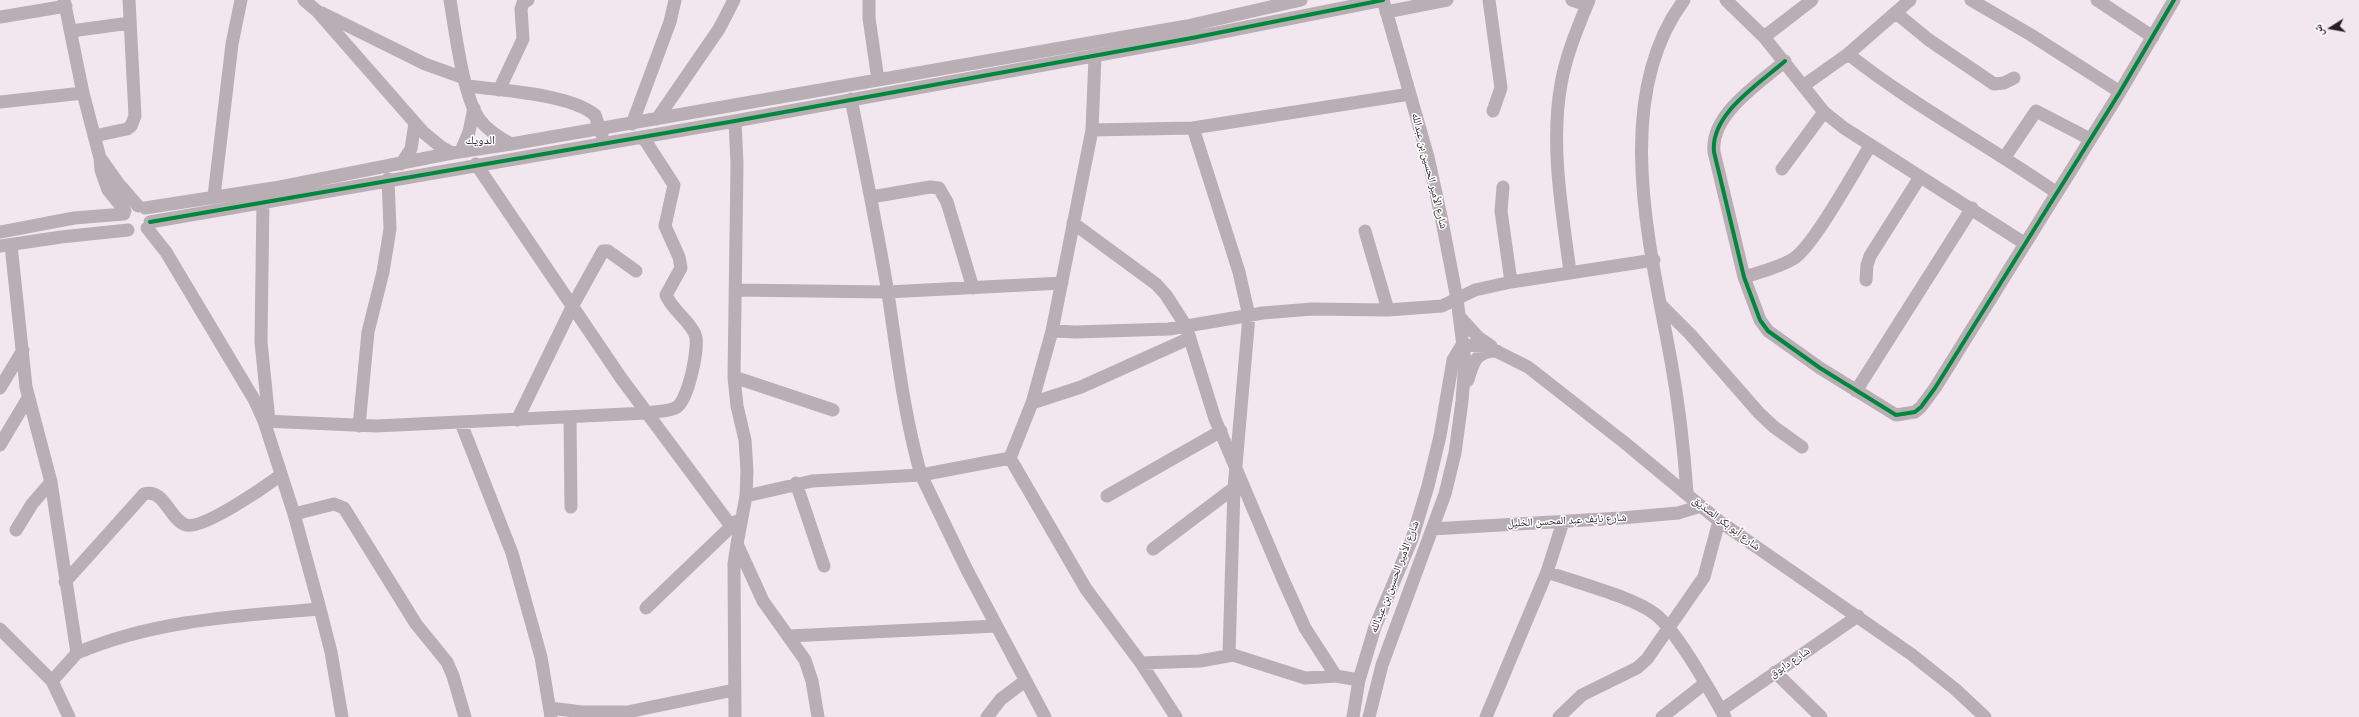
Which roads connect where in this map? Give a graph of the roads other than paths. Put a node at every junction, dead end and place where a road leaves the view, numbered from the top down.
1 (129, 0) edge
2 (242, 0) edge
3 (304, 0) edge
4 (450, 0) edge
5 (528, 0) edge
6 (674, 0) edge
7 (734, 0) edge
8 (869, 0) edge
9 (1300, 0) edge
10 (1447, 0) edge
11 (1489, 0) edge
12 (1572, 0) edge
13 (1684, 0) edge
14 (1726, 0) edge
15 (1812, 0) edge
16 (1910, 0) edge
17 (1971, 0) edge
18 (2097, 0) edge
19 (2174, 0) edge
20 (1588, 2) edge
21 (65, 3) edge
22 (1262, 4) edge
23 (1384, 4) edge
24 (317, 11) junction
25 (1896, 13) junction
26 (0, 16) edge
27 (130, 23) junction
28 (71, 31) junction
29 (1764, 37) junction
30 (2153, 37) junction
31 (1848, 54) junction
32 (1059, 55) junction
33 (1095, 56) junction
34 (1785, 61) junction
35 (2014, 78) dead end
36 (878, 80) junction
37 (466, 82) junction
38 (1803, 86) junction
39 (499, 90) junction
40 (2120, 92) junction
41 (83, 93) junction
42 (1410, 94) junction
43 (851, 99) junction
44 (0, 102) edge
45 (474, 108) junction
46 (1493, 111) dead end
47 (1824, 112) junction
48 (657, 119) junction
49 (735, 121) junction
50 (415, 123) junction
51 (632, 124) junction
52 (600, 128) junction
53 (1193, 128) junction
54 (1092, 130) junction
55 (94, 136) junction
56 (643, 137) junction
57 (2090, 139) junction
58 (603, 143) junction
59 (512, 144) junction
60 (1870, 146) junction
61 (456, 152) junction
62 (2005, 157) junction
63 (100, 158) junction
64 (401, 164) junction
65 (476, 164) junction
66 (1782, 169) dead end
67 (368, 176) junction
68 (1920, 177) junction
69 (388, 179) junction
70 (1503, 187) dead end
71 (2057, 193) junction
72 (214, 196) junction
73 (871, 197) junction
74 (263, 201) junction
75 (142, 207) junction
76 (1972, 208) junction
77 (124, 213) junction
78 (1073, 223) junction
79 (148, 225) junction
80 (128, 230) junction
81 (1365, 231) dead end
82 (0, 232) edge
83 (2024, 243) junction
84 (6, 245) edge
85 (1654, 260) junction
86 (636, 271) dead end
87 (1570, 272) junction
88 (1744, 277) junction
89 (1866, 280) dead end
90 (1511, 282) junction
91 (1062, 283) junction
92 (973, 288) junction
93 (735, 290) junction
94 (887, 292) junction
95 (1457, 299) junction
96 (573, 305) junction
97 (1661, 305) junction
98 (1388, 310) junction
99 (1249, 316) junction
100 (1459, 316) junction
101 (1052, 331) junction
102 (1188, 332) junction
103 (1462, 345) junction
104 (23, 350) junction
105 (1499, 351) junction
106 (734, 377) junction
107 (0, 388) edge
108 (1856, 391) junction
109 (28, 398) junction
110 (1462, 401) junction
111 (1032, 403) junction
112 (833, 410) dead end
113 (647, 413) junction
114 (570, 417) junction
115 (517, 420) junction
116 (266, 421) junction
117 (461, 423) junction
118 (359, 426) junction
119 (1221, 431) junction
120 (0, 445) edge
121 (1802, 447) dead end
122 (1010, 458) junction
123 (1236, 466) junction
124 (281, 475) junction
125 (921, 475) junction
126 (51, 482) junction
127 (796, 483) junction
128 (1234, 488) junction
129 (1687, 493) junction
130 (746, 496) junction
131 (1108, 496) dead end
132 (1701, 506) junction
133 (571, 507) dead end
134 (294, 514) junction
135 (742, 516) junction
136 (1719, 521) junction
137 (1563, 522) junction
138 (731, 526) junction
139 (1432, 529) junction
140 (16, 530) dead end
141 (737, 544) junction
142 (1153, 549) dead end
143 (824, 566) dead end
144 (1547, 572) junction
145 (64, 582) junction
146 (646, 608) dead end
147 (320, 609) junction
148 (1858, 616) junction
149 (996, 626) junction
150 (1669, 628) junction
151 (0, 629) edge
152 (789, 636) junction
153 (77, 653) junction
154 (1229, 654) junction
155 (1141, 663) junction
156 (1775, 672) junction
157 (1336, 676) junction
158 (1359, 680) junction
159 (52, 681) junction
160 (1025, 681) junction
161 (1704, 684) junction
162 (734, 690) junction
163 (550, 713) edge
164 (1723, 713) edge
165 (69, 717) edge
166 (342, 717) edge
167 (465, 717) edge
168 (735, 717) edge
169 (818, 717) edge
170 (987, 717) edge
171 (1045, 717) edge
172 (1176, 717) edge
173 (1353, 717) edge
174 (1369, 717) edge
175 (1486, 717) edge
176 (1559, 717) edge
177 (1662, 717) edge
178 (1821, 717) edge
179 (1985, 717) edge

1 - 27 street
2 - 72 street
3 - 24 street
4 - 37 street
5 - 39 street
6 - 51 street
7 - 48 street
8 - 36 street
9 - 22 street
10 - 23 street
11 - 46 street
12 - 20 street
13 - 85 street
14 - 29 street
15 - 29 street
16 - 25 street
17 - 40 street
18 - 30 street
19 - 30 street
20 - 87 street
21 - 26 street
21 - 28 street
22 - 32 street
23 - 33 street
23 - 42 street, شارع الأمير الحسين بن عبدالله
24 - 37 street
24 - 50 street
25 - 31 street
25 - 35 street
27 - 28 street
27 - 55 street
28 - 41 street
29 - 34 street
30 - 40 street
31 - 38 street
31 - 62 street
32 - 33 street
32 - 36 street
32 - 43 street
33 - 54 street
34 - 38 street
34 - 88 street
36 - 48 street
37 - 39 street
37 - 45 street
38 - 47 street
39 - 52 street
40 - 57 street
41 - 44 street
41 - 55 street
42 - 53 street
42 - 95 street, شارع الأمير الحسين بن عبدالله
43 - 49 street
43 - 73 street
45 - 59 street
45 - 61 street
47 - 60 street
47 - 66 street
48 - 51 street
49 - 56 street
49 - 93 street
50 - 61 street
50 - 64 street
51 - 52 street
52 - 58 street
52 - 59 street
53 - 54 street
53 - 99 street
54 - 78 street
55 - 63 street
56 - 58 street
56 - 113 street
57 - 62 street
57 - 71 street
58 - 65 street
59 - 61 street
60 - 68 street
60 - 88 street
61 - 64 street
62 - 71 street
63 - 75 street
63 - 77 street
64 - 67 street
65 - 69 street
65 - 96 street
67 - 69 street
67 - 72 street
67 - 74 street
68 - 76 street
68 - 89 street
69 - 118 street
70 - 90 street
71 - 83 street
72 - 75 street
73 - 92 street
73 - 94 street
74 - 79 street
74 - 116 street
75 - 77 street
75 - 79 street
76 - 83 street
76 - 108 street
77 - 80 street
77 - 82 street
78 - 91 street
78 - 102 street
79 - 80 street
79 - 116 street
80 - 84 street
81 - 98 street
83 - 108 street
84 - 104 street
85 - 87 street
85 - 97 street
86 - 96 street
87 - 90 street
88 - 108 street
90 - 95 street
91 - 92 street
91 - 101 street
92 - 94 street
93 - 94 street
93 - 106 street
94 - 125 street
95 - 98 street
95 - 100 street, شارع الأمير الحسين بن عبدالله
96 - 113 street
96 - 115 street
97 - 121 street
97 - 129 street
98 - 99 street
99 - 102 street
99 - 123 street
100 - 103 street, شارع الأمير الحسين بن عبدالله
100 - 105 street
101 - 102 street
101 - 111 street
102 - 111 street
102 - 119 street
103 - 105 street, شارع أبو بكر الصدّيق
103 - 110 street, شارع الأمير الحسين بن عبدالله
103 - 158 street, شارع الأمير الحسين بن عبدالله
104 - 107 street
104 - 109 street
105 - 110 street
105 - 129 street, شارع أبو بكر الصدّيق
106 - 112 street
106 - 130 street
109 - 120 street
109 - 126 street
110 - 139 street, شارع الأمير الحسين بن عبدالله
111 - 122 street
113 - 114 street
113 - 138 street
114 - 115 street
114 - 133 street
115 - 117 street
116 - 118 street
116 - 124 street
117 - 118 street
117 - 163 street
119 - 123 street
119 - 131 street
122 - 125 street
122 - 155 street
123 - 128 street
123 - 157 street
124 - 134 street
124 - 145 street
125 - 127 street
125 - 149 street
126 - 140 street
126 - 145 street
127 - 130 street
127 - 143 street
128 - 142 street
128 - 154 street
129 - 132 street, شارع أبو بكر الصدّيق
130 - 135 street
132 - 136 street, شارع أبو بكر الصدّيق
132 - 137 street, شارع نايف عبد المحسن الخليل
134 - 147 street
134 - 167 street
135 - 138 street
135 - 141 street
136 - 148 street, شارع أبو بكر الصدّيق
136 - 150 street
137 - 139 street, شارع نايف عبد المحسن الخليل
137 - 144 street
138 - 146 street
139 - 174 street, شارع الأمير الحسين بن عبدالله
141 - 152 street
141 - 162 street
144 - 150 street
144 - 175 street
145 - 153 street
147 - 153 street
147 - 166 street
148 - 156 street, شارع دابوق
148 - 179 street, شارع أبو بكر الصدّيق
149 - 152 street
149 - 160 street
150 - 161 street
150 - 176 street
151 - 159 street
152 - 169 street
153 - 159 street
154 - 155 street
154 - 157 street
155 - 172 street
156 - 164 street, شارع دابوق
156 - 178 street
157 - 158 street
158 - 173 street, شارع الأمير الحسين بن عبدالله
159 - 165 street
160 - 170 street
160 - 171 street
161 - 164 street
161 - 177 street
162 - 163 street
162 - 168 street

